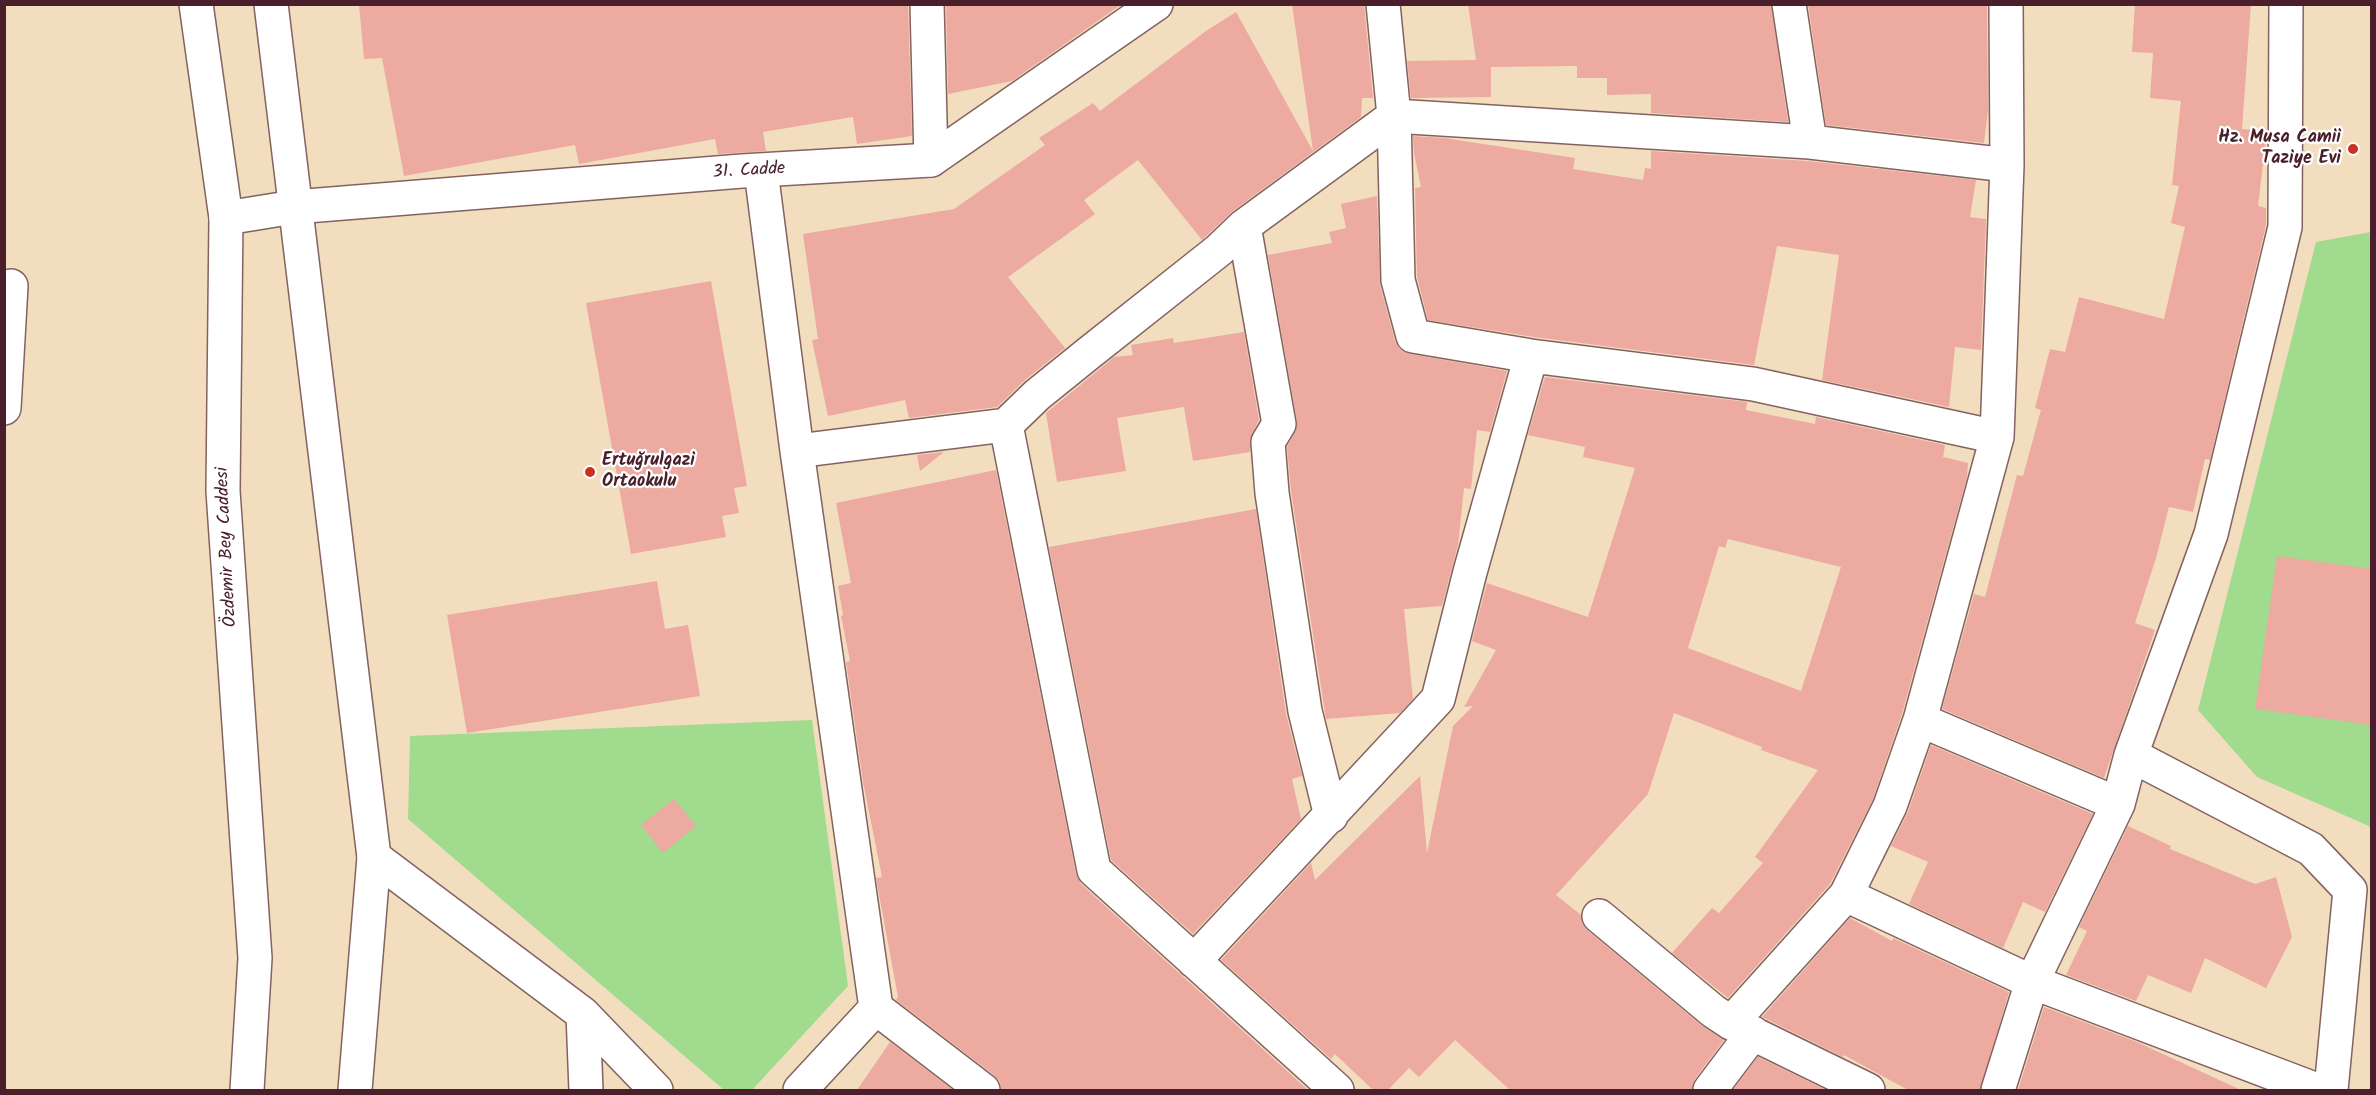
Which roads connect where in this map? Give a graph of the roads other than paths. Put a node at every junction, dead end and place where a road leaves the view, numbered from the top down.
1 (196, 4) edge
2 (271, 4) edge
3 (927, 4) edge
4 (1156, 4) edge
5 (1383, 4) edge
6 (1790, 4) edge
7 (2006, 4) edge
8 (2286, 4) edge
9 (1394, 116) junction
10 (1810, 142) junction
11 (931, 160) junction
12 (2007, 165) junction
13 (761, 171) junction
14 (294, 207) junction
15 (226, 218) junction
16 (1244, 226) junction
17 (11, 285) dead end
18 (1531, 356) junction
19 (4, 408) edge
20 (1006, 424) junction
21 (1997, 437) junction
22 (797, 451) junction
23 (1920, 720) junction
24 (2131, 755) junction
25 (2118, 804) junction
26 (1331, 816) junction
27 (374, 857) junction
28 (1846, 895) junction
29 (1599, 916) dead end
30 (1194, 961) junction
31 (2032, 982) junction
32 (876, 1008) junction
33 (583, 1014) junction
34 (1742, 1028) junction
35 (247, 1090) edge
36 (355, 1090) edge
37 (586, 1090) edge
38 (657, 1090) edge
39 (800, 1090) edge
40 (983, 1090) edge
41 (1337, 1090) edge
42 (1710, 1090) edge
43 (1868, 1090) edge
44 (1998, 1090) edge
45 (2317, 1090) edge
46 (2331, 1090) edge

1 - 15 street, Özdemir Bey Caddesi
2 - 14 street
3 - 11 street
4 - 11 street
5 - 9 street
6 - 10 street
7 - 12 street
8 - 24 street
9 - 10 street
9 - 16 street
9 - 18 street
10 - 12 street
11 - 13 street, 31. Cadde
12 - 21 street
13 - 14 street, 31. Cadde
13 - 22 street
14 - 15 street, 31. Cadde
14 - 27 street
15 - 35 street, Özdemir Bey Caddesi
16 - 20 street
16 - 26 street
17 - 19 street
18 - 21 street
18 - 26 street
20 - 22 street
20 - 30 street
21 - 23 street
22 - 32 street
23 - 25 street
23 - 28 street
24 - 25 street
24 - 46 street
25 - 31 street
26 - 30 street
27 - 33 street
27 - 36 street
28 - 31 street
28 - 34 street
29 - 34 street
30 - 41 street
31 - 44 street
31 - 45 street
32 - 39 street
32 - 40 street
33 - 37 street
33 - 38 street
34 - 42 street
34 - 43 street

